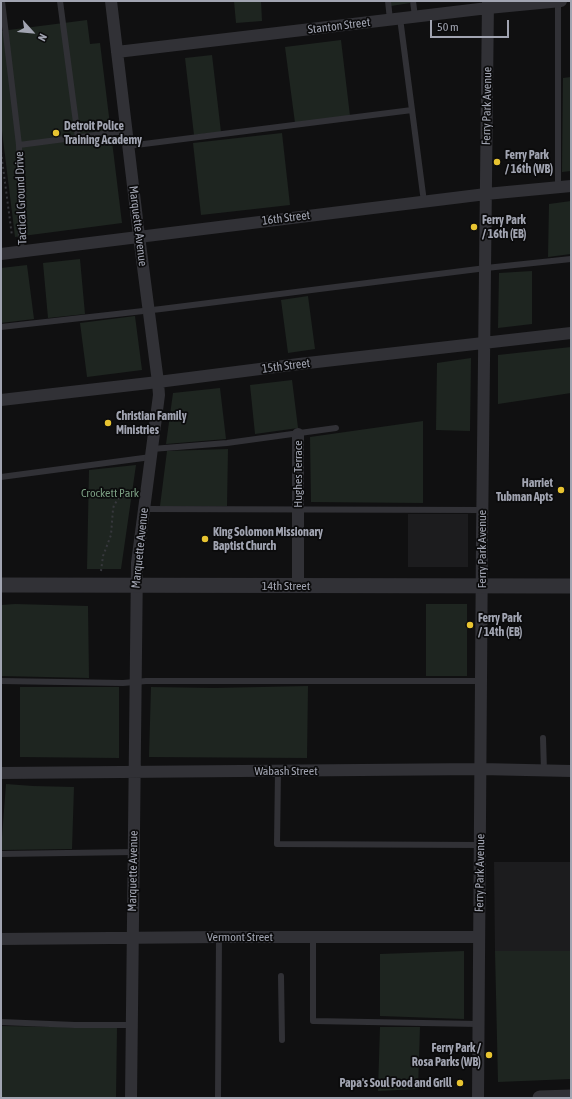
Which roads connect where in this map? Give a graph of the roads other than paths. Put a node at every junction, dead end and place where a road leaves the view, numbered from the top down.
1 (2, 1) edge
2 (60, 1) edge
3 (111, 1) edge
4 (388, 1) edge
5 (414, 1) edge
6 (559, 1) edge
7 (488, 5) edge
8 (415, 17) junction
9 (395, 19) junction
10 (117, 52) junction
11 (412, 110) junction
12 (126, 131) junction
13 (78, 138) junction
14 (19, 145) junction
15 (128, 146) junction
16 (571, 186) edge
17 (558, 187) junction
18 (486, 194) junction
19 (424, 202) junction
20 (139, 236) junction
21 (22, 251) junction
22 (1, 254) edge
23 (571, 259) edge
24 (486, 268) junction
25 (149, 310) junction
26 (1, 328) edge
27 (571, 333) edge
28 (485, 342) junction
29 (158, 382) junction
30 (1, 400) edge
31 (336, 428) dead end
32 (298, 434) junction
33 (151, 453) junction
34 (1, 477) edge
35 (144, 509) junction
36 (298, 510) junction
37 (483, 510) junction
38 (1, 585) edge
39 (298, 585) junction
40 (136, 586) junction
41 (482, 586) junction
42 (571, 586) edge
43 (1, 681) edge
44 (482, 681) junction
45 (135, 682) junction
46 (543, 738) dead end
47 (481, 769) junction
48 (278, 771) junction
49 (544, 771) junction
50 (571, 771) edge
51 (134, 772) junction
52 (1, 773) edge
53 (480, 845) junction
54 (133, 852) junction
55 (1, 854) edge
56 (219, 937) junction
57 (314, 937) junction
58 (479, 937) junction
59 (132, 938) junction
60 (1, 939) edge
61 (281, 976) dead end
62 (1, 1022) edge
63 (479, 1024) junction
64 (132, 1025) junction
65 (282, 1040) dead end
66 (131, 1098) edge
67 (218, 1098) edge
68 (478, 1098) edge
69 (540, 1098) edge
70 (571, 1098) edge

1 - 14 lane, Tactical Ground Drive
2 - 13 lane
3 - 10 street, Marquette Avenue
4 - 9 lane
5 - 8 lane
6 - 7 street, Stanton Street
6 - 17 lane
7 - 8 street, Stanton Street
7 - 18 street, Ferry Park Avenue
8 - 9 street, Stanton Street
9 - 10 street, Stanton Street
9 - 11 lane
10 - 12 street, Marquette Avenue
11 - 15 lane
11 - 19 lane
12 - 13 lane
12 - 15 street, Marquette Avenue
13 - 14 lane
14 - 21 lane, Tactical Ground Drive
15 - 20 street, Marquette Avenue
16 - 17 street, 16th Street
17 - 18 street, 16th Street
18 - 19 street, 16th Street
18 - 24 street, Ferry Park Avenue
19 - 20 street, 16th Street
20 - 21 street, 16th Street
20 - 25 street, Marquette Avenue
21 - 22 street, 16th Street
23 - 24 lane
24 - 25 lane
24 - 28 street, Ferry Park Avenue
25 - 26 lane
25 - 29 street, Marquette Avenue
27 - 28 street, 15th Street
28 - 29 street, 15th Street
28 - 37 street, Ferry Park Avenue
29 - 30 street, 15th Street
29 - 33 street, Marquette Avenue
31 - 32 lane
32 - 33 lane
32 - 36 street, Hughes Terrace
33 - 34 lane
33 - 35 street, Marquette Avenue
35 - 36 lane
35 - 40 street, Marquette Avenue
36 - 37 lane
36 - 39 street, Hughes Terrace
37 - 41 street, Ferry Park Avenue
38 - 40 street, 14th Street
39 - 40 street, 14th Street
39 - 41 street, 14th Street
40 - 45 street, Marquette Avenue
41 - 42 street, 14th Street
41 - 44 street, Ferry Park Avenue
43 - 45 lane
44 - 45 lane
44 - 47 street, Ferry Park Avenue
45 - 51 street, Marquette Avenue
46 - 49 lane
47 - 48 street, Wabash Street
47 - 49 street, Wabash Street
47 - 53 street, Ferry Park Avenue
48 - 51 street, Wabash Street
48 - 53 lane
49 - 50 street, Wabash Street
51 - 52 street, Wabash Street
51 - 54 street, Marquette Avenue
53 - 58 street, Ferry Park Avenue
54 - 55 lane
54 - 59 street, Marquette Avenue
56 - 57 street, Vermont Street
56 - 59 street, Vermont Street
56 - 67 lane
57 - 58 street, Vermont Street
57 - 63 lane
58 - 63 street, Ferry Park Avenue
59 - 60 street, Vermont Street
59 - 64 street, Marquette Avenue
61 - 65 lane
62 - 64 lane
63 - 68 street, Ferry Park Avenue
64 - 66 street, Marquette Avenue
69 - 70 street

